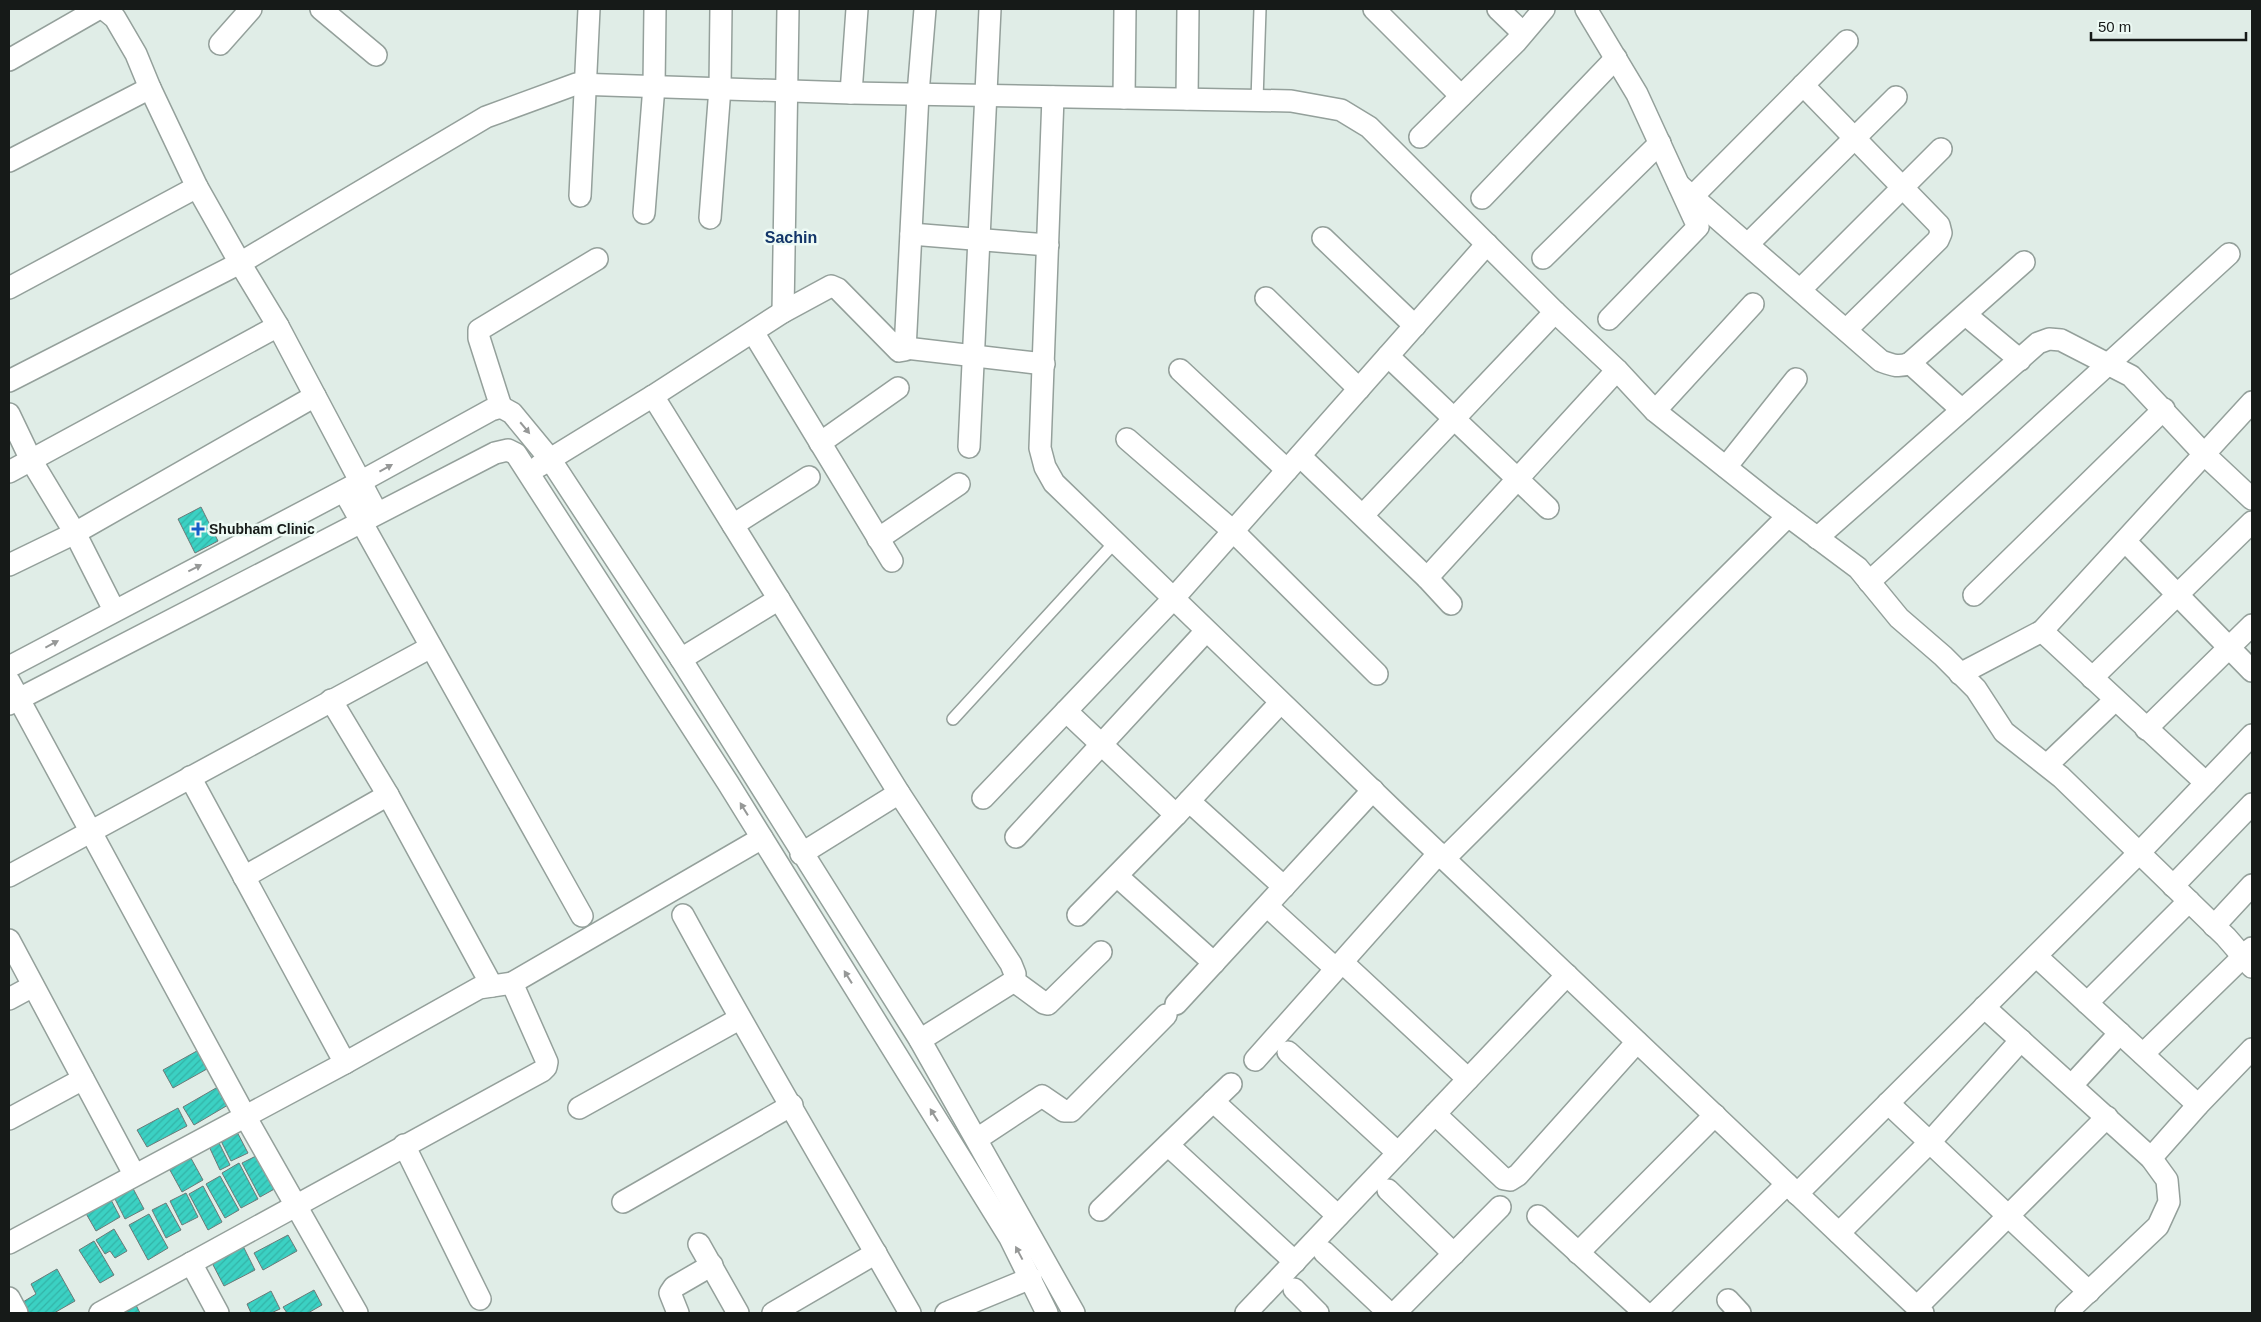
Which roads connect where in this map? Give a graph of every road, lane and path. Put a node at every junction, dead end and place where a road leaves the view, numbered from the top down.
1 (252, 9) edge
2 (321, 9) edge
3 (589, 9) edge
4 (656, 9) edge
5 (721, 9) edge
6 (788, 9) edge
7 (857, 9) edge
8 (925, 9) edge
9 (990, 9) edge
10 (1125, 9) edge
11 (1188, 9) edge
12 (1260, 9) edge
13 (1374, 9) edge
14 (1498, 9) edge
15 (1544, 9) edge
16 (1586, 9) edge
17 (110, 11) edge
18 (1523, 34) junction
19 (1847, 41) dead end
20 (220, 44) dead end
21 (376, 55) dead end
22 (1616, 58) junction
23 (9, 60) edge
24 (586, 84) junction
25 (1803, 85) junction
26 (654, 86) junction
27 (150, 88) junction
28 (720, 88) junction
29 (785, 90) junction
30 (851, 93) junction
31 (918, 94) junction
32 (985, 95) junction
33 (1053, 96) junction
34 (1461, 96) junction
35 (1896, 97) dead end
36 (1124, 98) junction
37 (1187, 99) junction
38 (1257, 100) junction
39 (1420, 137) dead end
40 (1855, 137) junction
41 (1660, 143) junction
42 (1941, 149) dead end
43 (9, 161) edge
44 (1902, 186) junction
45 (197, 187) junction
46 (1686, 191) junction
47 (580, 196) dead end
48 (1482, 198) dead end
49 (644, 213) dead end
50 (710, 218) dead end
51 (911, 234) junction
52 (978, 238) junction
53 (1322, 238) dead end
54 (1487, 244) junction
55 (1748, 244) junction
56 (1048, 245) junction
57 (2229, 254) dead end
58 (1544, 258) dead end
59 (597, 259) dead end
60 (2024, 262) dead end
61 (240, 263) junction
62 (9, 288) edge
63 (1801, 289) junction
64 (1266, 298) dead end
65 (1752, 304) dead end
66 (783, 312) junction
67 (1555, 312) junction
68 (1966, 315) junction
69 (1609, 320) dead end
70 (278, 326) junction
71 (1415, 326) junction
72 (1846, 330) junction
73 (753, 332) junction
74 (906, 348) junction
75 (974, 355) junction
76 (1388, 356) junction
77 (2020, 360) junction
78 (1910, 363) junction
79 (1044, 364) junction
80 (2110, 364) junction
81 (1180, 370) dead end
82 (1617, 370) junction
83 (1796, 379) dead end
84 (9, 381) edge
85 (898, 388) dead end
86 (1359, 388) junction
87 (315, 396) junction
88 (653, 396) junction
89 (2252, 402) edge
90 (501, 407) junction
91 (2164, 409) junction
92 (1962, 410) junction
93 (1655, 411) junction
94 (9, 414) edge
95 (1454, 418) junction
96 (1127, 439) dead end
97 (820, 443) junction
98 (969, 447) dead end
99 (2204, 454) junction
100 (550, 459) junction
101 (31, 460) junction
102 (1294, 463) junction
103 (1726, 467) junction
104 (9, 472) edge
105 (528, 472) junction
106 (809, 477) dead end
107 (1517, 477) junction
108 (959, 484) dead end
109 (352, 486) junction
110 (2252, 499) edge
111 (1548, 508) dead end
112 (1363, 515) junction
113 (1788, 516) junction
114 (369, 517) junction
115 (2252, 522) edge
116 (733, 525) junction
117 (1233, 531) junction
118 (75, 533) junction
119 (1817, 538) junction
120 (878, 539) junction
121 (2124, 541) junction
122 (1116, 542) junction
123 (892, 561) dead end
124 (9, 566) edge
125 (1427, 578) junction
126 (1869, 582) junction
127 (2178, 594) junction
128 (1974, 595) dead end
129 (779, 600) junction
130 (1173, 600) junction
131 (1450, 604) dead end
132 (114, 610) junction
133 (2252, 624) edge
134 (1206, 631) junction
135 (2042, 631) junction
136 (431, 647) junction
137 (2229, 648) junction
138 (680, 659) junction
139 (9, 667) edge
140 (2252, 671) edge
141 (1377, 674) dead end
142 (1960, 674) junction
143 (2092, 678) junction
144 (12, 695) edge
145 (331, 700) junction
146 (2115, 700) junction
147 (1280, 703) junction
148 (1066, 710) junction
149 (952, 719) dead end
150 (2146, 729) junction
151 (2252, 735) edge
152 (1101, 744) junction
153 (2047, 765) junction
154 (190, 777) junction
155 (2206, 783) junction
156 (1373, 790) junction
157 (900, 793) junction
158 (388, 795) junction
159 (983, 798) dead end
160 (2252, 804) edge
161 (1182, 808) junction
162 (90, 831) junction
163 (762, 838) junction
164 (1016, 838) dead end
165 (2139, 853) junction
166 (801, 854) junction
167 (1442, 856) junction
168 (9, 876) edge
169 (1117, 876) junction
170 (244, 877) junction
171 (2252, 885) edge
172 (2173, 886) junction
173 (1284, 887) junction
174 (2189, 901) junction
175 (1267, 906) junction
176 (683, 915) dead end
177 (1078, 915) dead end
178 (582, 916) dead end
179 (2214, 926) junction
180 (9, 940) edge
181 (1101, 952) dead end
182 (2036, 956) junction
183 (2249, 957) edge
184 (1214, 963) junction
185 (1339, 965) junction
186 (1567, 975) junction
187 (1014, 981) junction
188 (502, 985) junction
189 (34, 986) junction
190 (9, 999) edge
191 (2087, 1003) junction
192 (1984, 1007) junction
193 (739, 1019) junction
194 (2120, 1033) junction
195 (920, 1040) junction
196 (2021, 1040) junction
197 (1637, 1042) junction
198 (2252, 1050) edge
199 (1288, 1052) dead end
200 (2143, 1054) junction
201 (1254, 1060) dead end
202 (345, 1063) junction
203 (84, 1079) junction
204 (1468, 1080) junction
205 (1230, 1084) dead end
206 (2072, 1085) junction
207 (1213, 1101) junction
208 (1888, 1103) junction
209 (792, 1105) junction
210 (2198, 1105) junction
211 (579, 1108) dead end
212 (1435, 1114) junction
213 (1714, 1115) junction
214 (245, 1116) junction
215 (2107, 1117) junction
216 (9, 1119) edge
217 (977, 1139) junction
218 (1930, 1142) junction
219 (404, 1145) junction
220 (1168, 1145) junction
221 (1398, 1153) junction
222 (2151, 1158) junction
223 (134, 1174) junction
224 (1792, 1189) junction
225 (1388, 1190) dead end
226 (623, 1202) dead end
227 (296, 1204) junction
228 (1500, 1207) dead end
229 (1100, 1210) dead end
230 (1338, 1216) junction
231 (1538, 1216) dead end
232 (2008, 1217) junction
233 (1839, 1233) junction
234 (9, 1243) edge
235 (699, 1244) dead end
236 (1324, 1252) dead end
237 (876, 1253) junction
238 (1578, 1253) junction
239 (1454, 1254) junction
240 (1295, 1262) junction
241 (191, 1263) junction
242 (712, 1265) junction
243 (1031, 1278) junction
244 (1294, 1289) dead end
245 (2089, 1292) junction
246 (9, 1298) edge
247 (480, 1298) dead end
248 (1920, 1310) edge
249 (17, 1313) edge
250 (100, 1313) edge
251 (218, 1313) edge
252 (357, 1313) edge
253 (678, 1313) edge
254 (738, 1313) edge
255 (773, 1313) edge
256 (910, 1313) edge
257 (946, 1313) edge
258 (1047, 1313) edge
259 (1074, 1313) edge
260 (1246, 1313) edge
261 (1318, 1313) edge
262 (1390, 1313) edge
263 (1396, 1313) edge
264 (1645, 1313) edge
265 (1655, 1313) edge
266 (2066, 1313) edge

1 - 20 street
2 - 21 street
3 - 24 street
4 - 26 street
5 - 28 street
6 - 29 street
7 - 30 street
8 - 31 street
9 - 32 street
10 - 36 street
11 - 37 street
12 - 38 lane
13 - 34 street
14 - 18 street
15 - 18 street
16 - 22 street
17 - 23 street
17 - 27 street
18 - 34 street
19 - 25 street
22 - 41 street
22 - 48 street
24 - 26 street
24 - 47 street
24 - 61 street
25 - 40 street
25 - 46 street
26 - 28 street
26 - 49 street
27 - 43 street
27 - 45 street
28 - 29 street
28 - 50 street
29 - 30 street
29 - 66 street
30 - 31 street
31 - 32 street
31 - 51 street
32 - 33 street
32 - 52 street
33 - 36 street
33 - 56 street
34 - 39 street
35 - 40 street
36 - 37 street
37 - 38 street
38 - 54 street
40 - 44 street
40 - 55 street
41 - 46 street
41 - 58 street
42 - 44 street
44 - 63 street
44 - 72 street
45 - 61 street
45 - 62 street
46 - 55 street
46 - 69 street
51 - 52 street
51 - 74 street
52 - 56 street
52 - 75 street
53 - 71 street
54 - 67 street
54 - 71 street
55 - 63 street
56 - 79 street
57 - 80 street
59 - 90 street
60 - 68 street
61 - 70 street
61 - 84 street
63 - 72 street
64 - 86 street
65 - 93 street
66 - 73 street
66 - 74 street
67 - 82 street
67 - 95 street
68 - 77 street
68 - 78 street
70 - 87 street
70 - 101 street
71 - 76 street
72 - 78 street
73 - 88 street
73 - 97 street
74 - 75 street
75 - 79 street
75 - 98 street
76 - 86 street
76 - 95 street
77 - 80 street
77 - 92 street
78 - 92 street
79 - 122 street
80 - 91 street
80 - 126 street
81 - 102 street
82 - 93 street
82 - 107 street
83 - 103 street
85 - 97 street
86 - 102 street
87 - 109 street
87 - 118 street
88 - 100 street
88 - 116 street
89 - 99 street
90 -> 100 street
109 -> 90 street
91 - 99 street
91 - 128 street
92 - 119 street
93 - 103 street
94 - 101 street
95 - 107 street
95 - 112 street
96 - 117 street
97 - 120 street
99 - 110 street
99 - 121 street
100 - 105 street
100 - 138 street
101 - 104 street
101 - 118 street
102 - 112 street
102 - 117 street
103 - 113 street
105 - 114 street
163 -> 105 street
106 - 116 street
107 - 111 street
107 - 125 street
108 - 120 street
109 - 114 street
132 -> 109 street
112 - 125 street
113 - 119 street
113 - 167 street
114 - 136 street
114 - 144 street
115 - 127 street
116 - 129 street
117 - 130 street
117 - 141 street
118 - 124 street
118 - 132 street
119 - 126 street
120 - 123 street
121 - 127 street
121 - 135 street
122 - 130 street
122 - 149 lane
125 - 131 street
126 - 142 street
127 - 137 street
127 - 143 street
129 - 138 street
129 - 157 street
130 - 134 street
130 - 148 street
139 -> 132 street
133 - 137 street
134 - 147 street
134 - 152 street
135 - 142 street
135 - 143 street
136 - 145 street
136 - 178 street
137 - 140 street
137 - 150 street
138 - 166 street
142 - 153 street
143 - 146 street
144 - 162 street
145 - 154 street
145 - 158 street
146 - 150 street
146 - 153 street
147 - 156 street
147 - 161 street
148 - 152 street
148 - 159 street
150 - 155 street
151 - 155 street
152 - 161 street
152 - 164 street
153 - 165 street
154 - 162 street
154 - 170 street
155 - 165 street
156 - 167 street
156 - 173 street
157 - 166 street
157 - 187 street
158 - 170 street
158 - 188 street
160 - 172 street
161 - 169 street
161 - 173 street
162 - 168 street
162 - 214 street
163 - 188 street
243 -> 163 street
165 - 172 street
165 - 182 street
166 - 195 street
167 - 185 street
167 - 186 street
169 - 177 street
169 - 184 street
170 - 202 street
171 - 179 street
172 - 174 street
173 - 175 street
174 - 179 street
174 - 191 street
175 - 184 street
175 - 185 street
176 - 193 street
179 - 183 street
180 - 189 street
181 - 187 street
182 - 191 street
182 - 192 street
183 - 200 street
184 - 217 street
185 - 201 street
185 - 204 street
186 - 197 street
186 - 204 street
187 - 195 street
188 - 202 street
188 - 219 street
189 - 190 street
189 - 203 street
191 - 194 street
192 - 196 street
192 - 208 street
193 - 209 street
193 - 211 street
194 - 200 street
194 - 206 street
195 - 217 street
196 - 206 street
196 - 218 street
197 - 212 street
197 - 213 street
198 - 210 street
199 - 221 street
200 - 210 street
202 - 214 street
203 - 216 street
203 - 223 street
204 - 212 street
205 - 207 street
206 - 215 street
207 - 220 street
207 - 230 street
208 - 218 street
208 - 224 street
209 - 226 street
209 - 237 street
210 - 222 street
212 - 221 street
213 - 224 street
213 - 238 street
214 - 223 street
214 - 227 street
215 - 222 street
215 - 232 street
217 - 259 street
218 - 232 street
218 - 233 street
219 - 227 street
219 - 247 street
220 - 229 street
220 - 240 street
221 - 230 street
222 - 245 street
223 - 234 street
224 - 233 street
224 - 265 street
225 - 239 street
227 - 241 street
227 - 252 street
228 - 239 street
230 - 240 street
231 - 238 street
232 - 245 street
232 - 248 street
233 - 248 street
235 - 242 street
236 - 262 street
237 - 255 street
237 - 256 street
238 - 264 street
239 - 263 street
240 - 260 street
241 - 250 street
241 - 251 street
242 - 253 street
242 - 254 street
243 - 257 street
243 - 258 street
244 - 261 street
245 - 266 street
246 - 249 street

